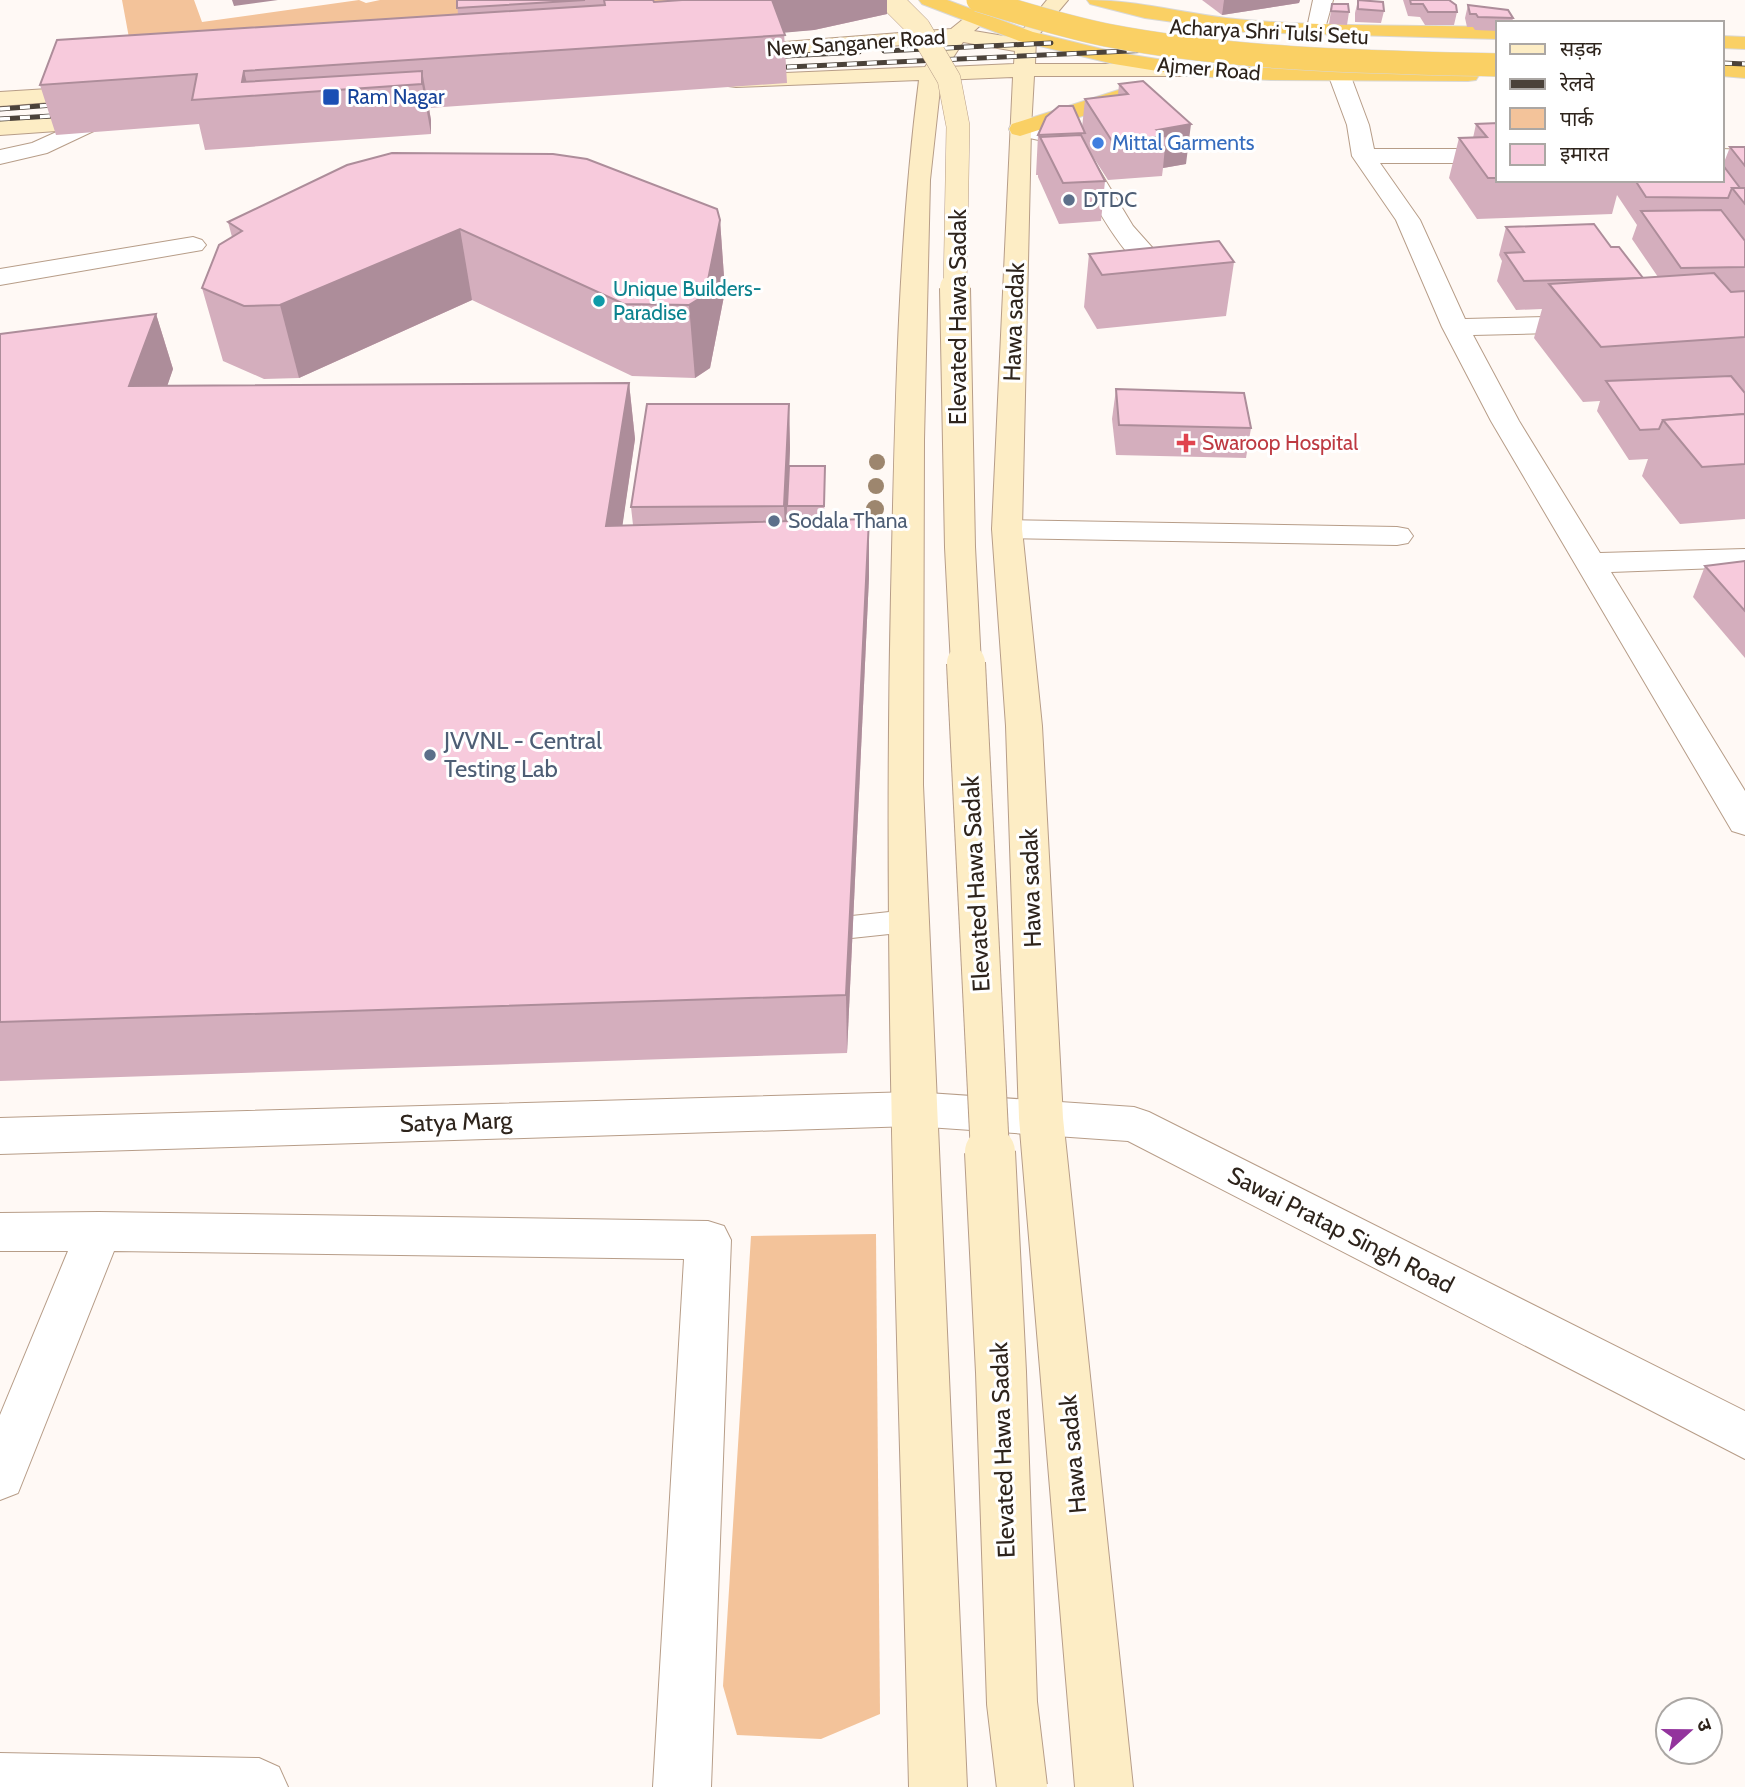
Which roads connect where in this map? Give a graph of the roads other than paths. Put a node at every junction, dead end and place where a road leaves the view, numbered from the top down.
1 (891, 0) edge
2 (929, 0) edge
3 (999, 0) edge
4 (1043, 0) edge
5 (1058, 0) edge
6 (1097, 0) edge
7 (1323, 0) edge
8 (978, 9) edge
9 (1317, 28) junction
10 (1496, 33) edge
11 (957, 35) junction
12 (1724, 42) edge
13 (1496, 43) edge
14 (1745, 43) edge
15 (1724, 50) edge
16 (1025, 51) junction
17 (1745, 51) edge
18 (711, 54) edge
19 (1496, 65) edge
20 (1188, 70) junction
21 (1724, 70) edge
22 (1745, 72) edge
23 (931, 74) junction
24 (1271, 74) junction
25 (1339, 74) junction
26 (1496, 75) edge
27 (716, 82) edge
28 (1724, 82) edge
29 (1745, 83) edge
30 (112, 92) edge
31 (0, 99) edge
32 (133, 120) edge
33 (92, 123) junction
34 (0, 128) edge
35 (1020, 129) junction
36 (1364, 156) junction
37 (1496, 156) edge
38 (1724, 156) edge
39 (1745, 156) edge
40 (0, 157) edge
41 (193, 245) dead end
42 (1154, 264) edge
43 (0, 277) edge
44 (1621, 323) edge
45 (1455, 327) junction
46 (1007, 529) junction
47 (1397, 536) dead end
48 (1745, 558) edge
49 (1589, 563) junction
50 (1745, 822) edge
51 (908, 921) junction
52 (789, 934) edge
53 (913, 1108) junction
54 (1041, 1118) junction
55 (0, 1136) edge
56 (99, 1231) junction
57 (0, 1232) edge
58 (1745, 1436) edge
59 (0, 1476) edge
60 (0, 1781) edge
61 (259, 1787) edge
62 (682, 1787) edge
63 (937, 1787) edge
64 (1022, 1787) edge
65 (1104, 1787) edge

1 - 64 main road, Elevated Hawa Sadak, bridge
2 - 8 highway, Ajmer Road
3 - 8 main road
4 - 13 highway, Acharya Shri Tulsi Setu
5 - 16 main road
6 - 9 highway, Ajmer Road
7 - 9 street
8 - 11 main road
8 - 16 highway, Ajmer Road
8 - 19 highway, Acharya Shri Tulsi Setu, bridge
9 - 10 highway, Ajmer Road
11 - 16 main road, New Sanganer Road
11 - 18 main road, New Sanganer Road
11 - 23 main road, New Sanganer Road
12 - 14 highway
15 - 17 highway
16 - 20 main road
16 - 20 highway, Ajmer Road
16 - 23 main road, New Sanganer Road
16 - 35 main road, Hawa sadak
20 - 24 highway, Ajmer Road
21 - 22 highway
23 - 27 main road, New Sanganer Road
23 - 51 main road
24 - 25 highway, Ajmer Road
24 - 35 highway
25 - 26 highway, Ajmer Road
25 - 36 street
28 - 29 highway
30 - 31 main road
32 - 33 main road
33 - 34 main road
33 - 40 street
35 - 42 street
35 - 46 main road, Hawa sadak
36 - 37 street
36 - 45 street
38 - 39 street
41 - 43 street
44 - 45 street
45 - 49 street
46 - 47 street
46 - 54 main road, Hawa sadak
48 - 49 street
49 - 50 street
51 - 52 lane
51 - 53 main road
53 - 54 street, Sawai Pratap Singh Road
53 - 55 street, Satya Marg
53 - 63 main road
54 - 58 street, Sawai Pratap Singh Road
54 - 65 main road, Hawa sadak
56 - 57 street
56 - 59 street
56 - 62 street
60 - 61 street

